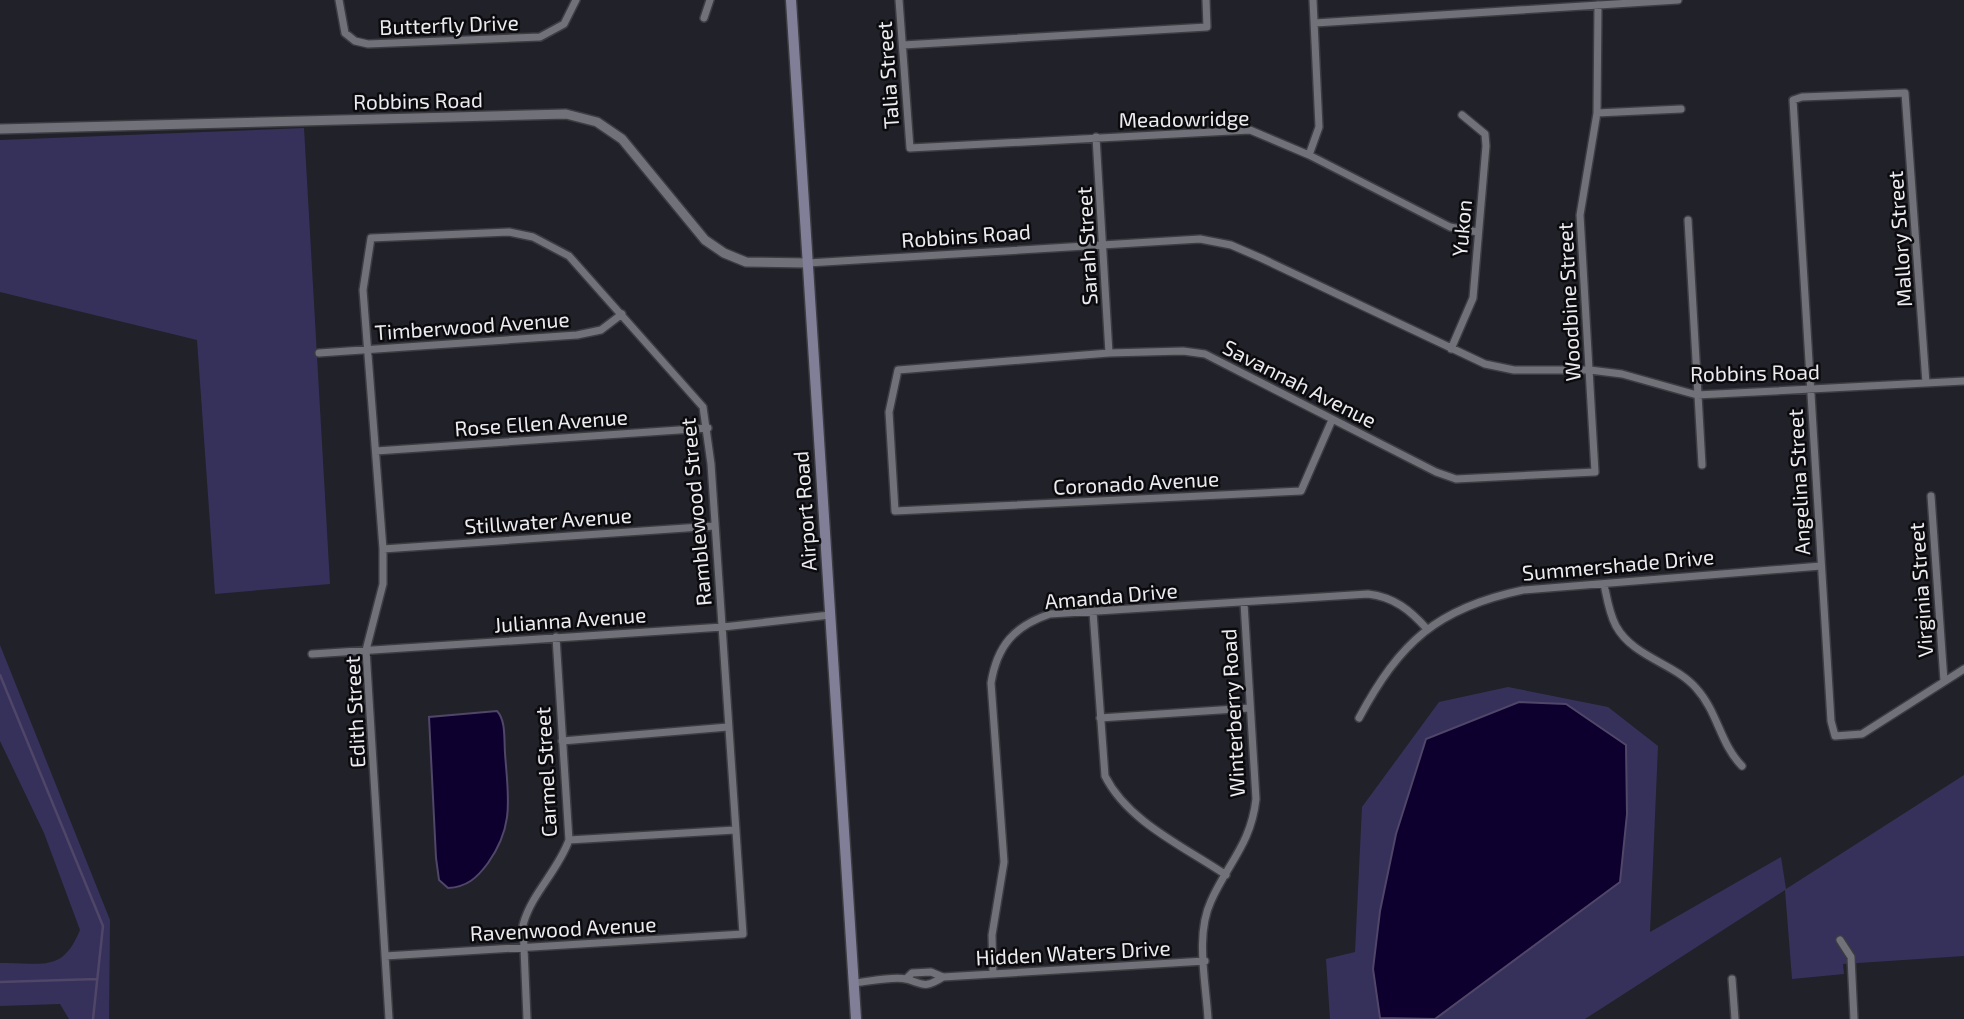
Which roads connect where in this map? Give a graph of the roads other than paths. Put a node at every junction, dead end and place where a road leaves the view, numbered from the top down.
1 (339, 0) edge
2 (576, 0) edge
3 (710, 0) edge
4 (791, 0) edge
5 (899, 0) edge
6 (1206, 0) edge
7 (1314, 0) edge
8 (1678, 0) edge
9 (1598, 5) junction
10 (704, 18) dead end
11 (1315, 23) junction
12 (903, 45) junction
13 (1793, 100) joint
14 (1681, 109) dead end
15 (1597, 113) junction
16 (1462, 116) dead end
17 (0, 129) edge
18 (1096, 138) junction
19 (910, 148) joint
20 (1309, 155) junction
21 (1688, 220) dead end
22 (1478, 232) junction
23 (371, 238) joint
24 (1104, 244) junction
25 (807, 263) junction
26 (622, 314) junction
27 (1451, 349) junction
28 (367, 350) junction
29 (319, 353) dead end
30 (1109, 353) junction
31 (1590, 370) junction
32 (1964, 381) edge
33 (1926, 383) junction
34 (1811, 389) junction
35 (1698, 395) junction
36 (1332, 420) junction
37 (708, 428) junction
38 (376, 452) junction
39 (1702, 465) dead end
40 (1595, 472) joint
41 (1931, 496) dead end
42 (895, 511) joint
43 (715, 527) junction
44 (383, 549) junction
45 (1821, 566) junction
46 (1604, 584) junction
47 (1244, 603) junction
48 (1093, 612) junction
49 (830, 615) junction
50 (723, 627) junction
51 (1427, 629) junction
52 (556, 637) junction
53 (366, 650) junction
54 (312, 654) dead end
55 (1964, 669) edge
56 (1944, 681) junction
57 (1250, 708) junction
58 (1100, 718) junction
59 (1359, 718) dead end
60 (728, 727) junction
61 (562, 741) junction
62 (1742, 766) dead end
63 (735, 830) junction
64 (569, 841) junction
65 (1226, 875) junction
66 (743, 934) joint
67 (1840, 940) dead end
68 (523, 948) junction
69 (386, 956) junction
70 (1205, 961) junction
71 (993, 974) junction
72 (943, 977) junction
73 (906, 979) junction
74 (1732, 979) dead end
75 (853, 983) junction
76 (389, 1019) edge
77 (527, 1019) edge
78 (856, 1019) edge
79 (1208, 1019) edge
80 (1735, 1019) edge
81 (1854, 1019) edge

1 - 2 street, Butterfly Drive
3 - 10 street
4 - 25 main road, Airport Road
5 - 12 street, Talia Street
6 - 12 street
7 - 11 street
8 - 9 street
9 - 11 street
9 - 15 street, Woodbine Street
11 - 20 street
12 - 19 street, Talia Street
13 - 33 street, Mallory Street
13 - 34 street, Angelina Street
14 - 15 street
15 - 31 street, Woodbine Street
16 - 22 street, Yukon
17 - 25 street, Robbins Road
18 - 19 street, Meadowridge
18 - 20 street, Meadowridge
18 - 24 street, Sarah Street
20 - 22 street, Meadowridge
21 - 35 street
22 - 27 street, Yukon
23 - 26 street, Ramblewood Street
23 - 28 street, Edith Street
24 - 25 street, Robbins Road
24 - 27 street, Robbins Road
24 - 30 street, Sarah Street
25 - 49 main road, Airport Road
26 - 28 street, Timberwood Avenue
26 - 37 street, Ramblewood Street
27 - 31 street, Robbins Road
28 - 29 street, Timberwood Avenue
28 - 38 street, Edith Street
30 - 36 street, Savannah Avenue
30 - 42 street, Savannah Avenue
31 - 35 street, Robbins Road
31 - 40 street, Woodbine Street
32 - 33 street, Robbins Road
33 - 34 street, Robbins Road
34 - 35 street, Robbins Road
34 - 45 street, Angelina Street
35 - 39 street
36 - 40 street, Savannah Avenue
36 - 42 street, Coronado Avenue
37 - 38 street, Rose Ellen Avenue
37 - 43 street, Ramblewood Street
38 - 44 street, Edith Street
41 - 56 street, Virginia Street
43 - 44 street, Stillwater Avenue
43 - 50 street, Ramblewood Street
44 - 53 street, Edith Street
45 - 46 street, Summershade Drive
45 - 56 street, Angelina Street
46 - 51 street, Summershade Drive
46 - 62 street
47 - 48 street, Amanda Drive
47 - 51 street, Amanda Drive
47 - 57 street, Winterberry Road
48 - 58 street
48 - 71 street, Amanda Drive
49 - 50 street, Julianna Avenue
49 - 75 main road, Airport Road
50 - 52 street, Julianna Avenue
50 - 60 street, Ramblewood Street
51 - 59 street, Summershade Drive
52 - 53 street, Julianna Avenue
52 - 61 street, Carmel Street
53 - 54 street, Julianna Avenue
53 - 69 street, Edith Street
55 - 56 street
57 - 58 street
57 - 65 street, Winterberry Road
58 - 65 street
60 - 61 street
60 - 63 street, Ramblewood Street
61 - 64 street, Carmel Street
63 - 64 street
63 - 66 street, Ramblewood Street
64 - 68 street, Carmel Street
65 - 70 street, Winterberry Road
66 - 68 street, Ravenwood Avenue
67 - 81 street
68 - 69 street, Ravenwood Avenue
68 - 77 street, Carmel Street
69 - 76 street, Edith Street
70 - 71 street, Hidden Waters Drive
70 - 79 street, Winterberry Road
71 - 72 street, Hidden Waters Drive
72 - 73 street, Hidden Waters Drive
72 - 73 street, Hidden Waters Drive
73 - 75 street, Hidden Waters Drive
74 - 80 street
75 - 78 main road, Airport Road

